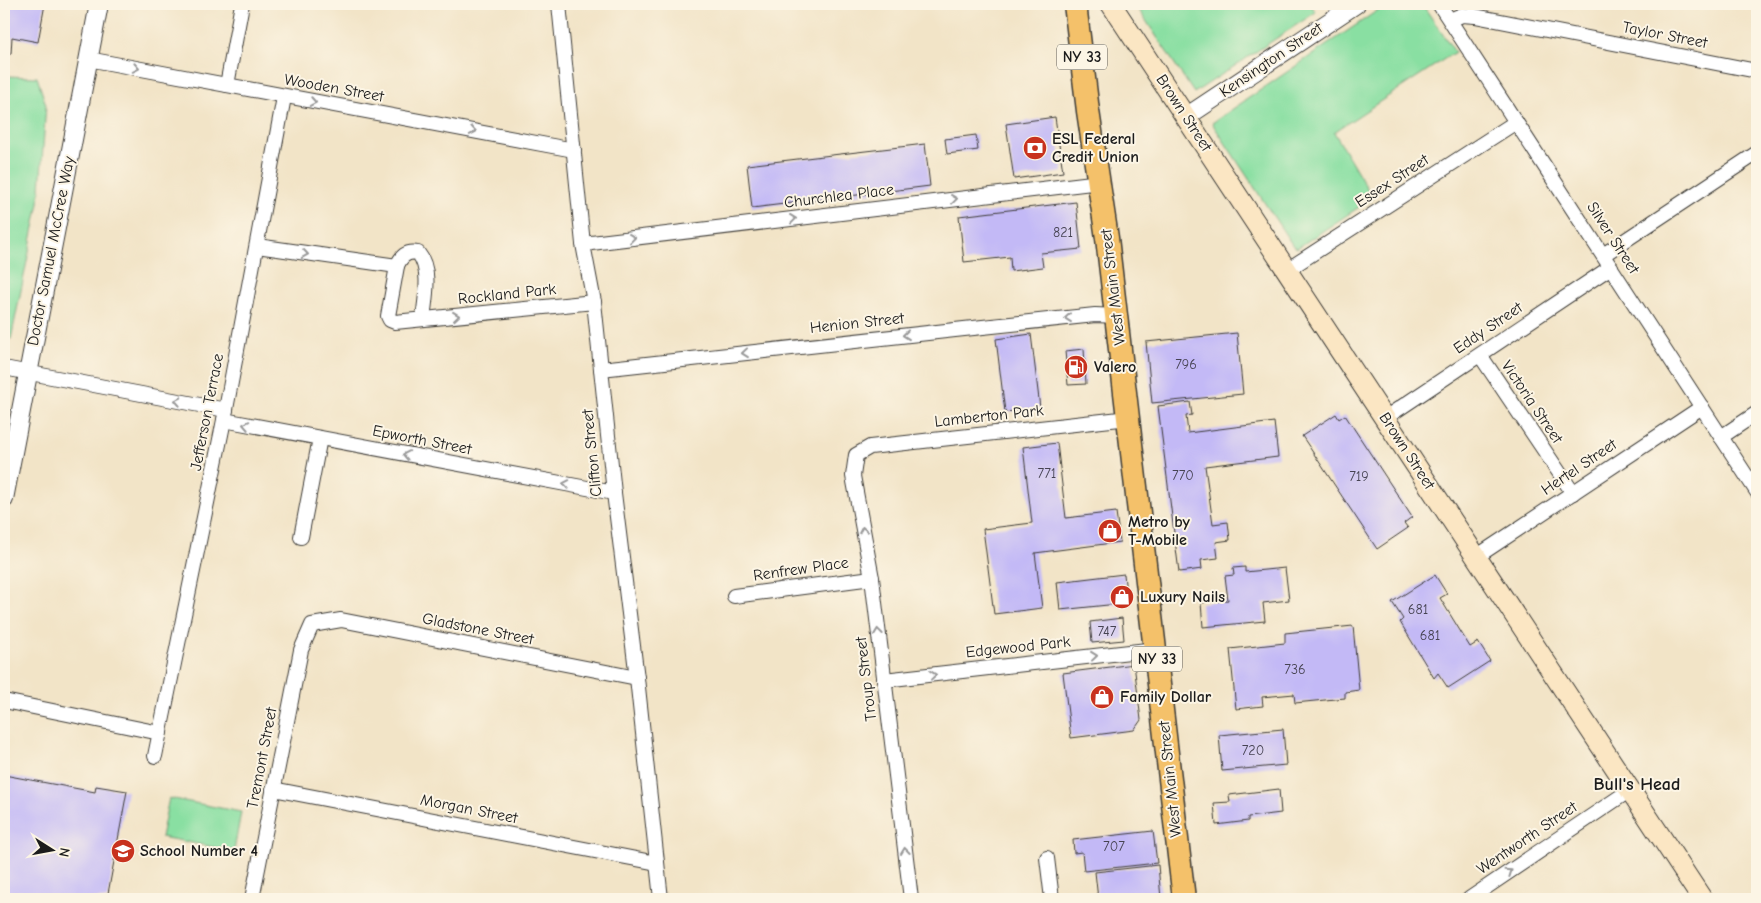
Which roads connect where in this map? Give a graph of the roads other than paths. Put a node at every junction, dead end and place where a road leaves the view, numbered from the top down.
1 (99, 4) edge
2 (242, 4) edge
3 (559, 4) edge
4 (1076, 4) edge
5 (1111, 4) edge
6 (1356, 4) edge
7 (1439, 4) edge
8 (1450, 20) junction
9 (88, 59) junction
10 (1757, 72) edge
11 (227, 85) junction
12 (284, 97) junction
13 (1186, 117) junction
14 (1516, 122) junction
15 (574, 150) junction
16 (1757, 153) edge
17 (1100, 182) junction
18 (583, 244) junction
19 (257, 246) junction
20 (1603, 255) junction
21 (397, 266) junction
22 (1611, 267) junction
23 (1287, 270) junction
24 (594, 302) junction
25 (1117, 316) junction
26 (423, 319) junction
27 (1480, 355) junction
28 (4, 368) edge
29 (601, 369) junction
30 (28, 372) junction
31 (1702, 407) junction
32 (1757, 413) edge
33 (225, 415) junction
34 (1129, 418) junction
35 (1385, 418) junction
36 (1721, 437) junction
37 (320, 438) junction
38 (856, 455) joint
39 (1757, 492) edge
40 (614, 493) junction
41 (1573, 493) junction
42 (4, 499) edge
43 (301, 538) dead end
44 (1476, 557) junction
45 (872, 578) junction
46 (734, 596) dead end
47 (312, 625) joint
48 (1156, 650) junction
49 (637, 678) junction
50 (884, 680) junction
51 (4, 701) edge
52 (160, 733) junction
53 (156, 756) dead end
54 (274, 789) junction
55 (1630, 790) junction
56 (1047, 858) dead end
57 (657, 863) junction
58 (252, 899) edge
59 (661, 899) edge
60 (910, 899) edge
61 (1052, 899) edge
62 (1184, 899) edge
63 (1468, 899) edge
64 (1702, 899) edge

1 - 9 street, Doctor Samuel McCree Way
2 - 11 street
3 - 15 street, Clifton Street
4 - 17 main road, West Main Street / NY 33
5 - 13 main road, Brown Street
6 - 13 street, Kensington Street
7 - 8 street, Silver Street
8 - 10 street, Taylor Street
8 - 14 street, Silver Street
9 -> 11 street, Wooden Street
9 - 30 street, Doctor Samuel McCree Way
11 - 12 street, Wooden Street
12 -> 15 street, Wooden Street
12 - 19 street, Jefferson Terrace
13 - 23 main road, Brown Street
14 - 20 street, Silver Street
14 - 23 street, Essex Street
15 - 18 street, Clifton Street
16 - 20 street
18 -> 17 street, Churchlea Place
17 - 25 main road, West Main Street / NY 33
18 - 24 street, Clifton Street
19 -> 21 street
19 - 33 street, Jefferson Terrace
20 - 22 street, Silver Street
21 - 26 street, Rockland Park
21 - 26 street
22 - 27 street, Eddy Street
22 - 31 street, Silver Street
23 - 35 main road, Brown Street
26 -> 24 street, Rockland Park
24 - 29 street, Clifton Street
25 -> 29 street, Henion Street
25 - 34 main road, West Main Street / NY 33
27 - 35 street, Eddy Street
27 - 41 street, Victoria Street
28 - 30 street, Epworth Street
29 - 40 street, Clifton Street
33 -> 30 street, Epworth Street
30 - 42 street, Doctor Samuel McCree Way
31 - 36 street, Silver Street
31 - 41 street, Hertel Street
32 - 36 street
37 -> 33 street, Epworth Street
33 - 52 street, Jefferson Terrace
34 - 38 street, Lamberton Park
34 - 48 main road, West Main Street / NY 33
35 - 44 main road, Brown Street
36 - 39 street, Silver Street
40 -> 37 street, Epworth Street
37 - 43 street
45 -> 38 street, Troup Street
40 - 49 street, Clifton Street
41 - 44 street, Hertel Street
44 - 55 main road, Brown Street
45 - 46 street, Renfrew Place
50 -> 45 street, Troup Street
47 - 49 street, Gladstone Street
47 - 54 street, Tremont Street
50 -> 48 street, Edgewood Park
48 - 62 main road, West Main Street / NY 33
49 - 57 street, Clifton Street
60 -> 50 street, Troup Street
51 - 52 street
52 - 53 street, Jefferson Terrace
54 - 57 street, Morgan Street
54 - 58 street, Tremont Street
63 -> 55 street, Wentworth Street
55 - 64 main road, Brown Street
56 - 61 street
57 - 59 street, Clifton Street

